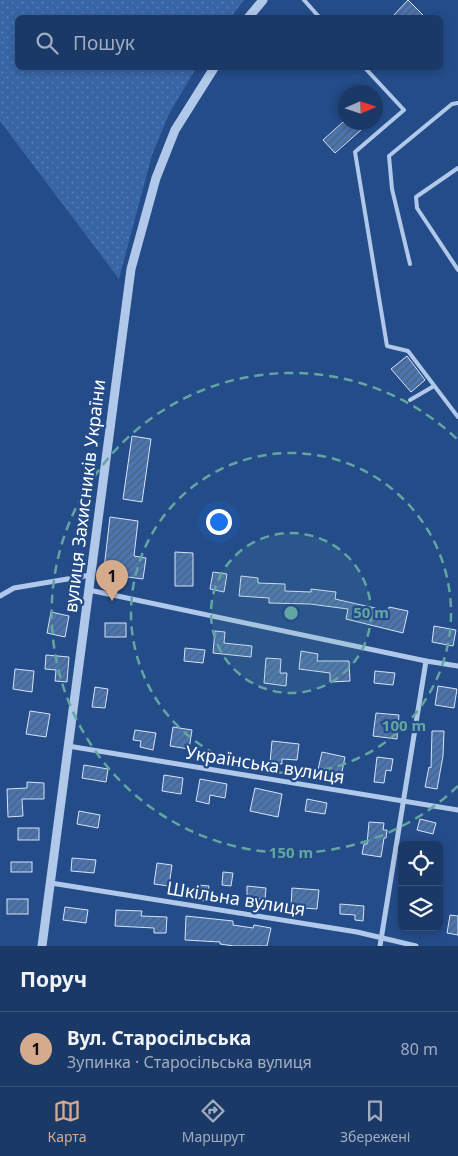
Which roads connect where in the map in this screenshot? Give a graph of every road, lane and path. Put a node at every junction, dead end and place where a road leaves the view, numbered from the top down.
1 (263, 0) edge
2 (304, 0) edge
3 (250, 15) edge
4 (317, 15) edge
5 (213, 70) edge
6 (367, 70) edge
7 (458, 103) edge
8 (458, 168) edge
9 (410, 264) dead end
10 (458, 270) edge
11 (434, 386) junction
12 (410, 400) dead end
13 (458, 417) edge
14 (91, 574) junction
15 (89, 590) junction
16 (0, 596) edge
17 (426, 661) junction
18 (458, 666) edge
19 (68, 746) junction
20 (403, 801) junction
21 (458, 810) edge
22 (51, 883) junction
23 (381, 939) junction
24 (42, 946) edge
25 (380, 946) edge
26 (416, 946) edge

1 - 3 street
2 - 4 lane
5 - 14 street, вулиця Захисників України
6 - 11 lane
7 - 9 lane
8 - 10 lane
11 - 12 lane
11 - 13 lane
14 - 15 street
14 - 16 street
15 - 17 street
15 - 19 street, вулиця Захисників України
17 - 18 street
17 - 20 street
19 - 20 street, Українська вулиця
19 - 22 street, вулиця Захисників України
20 - 21 street, Українська вулиця
20 - 23 street
22 - 23 street, Шкільна вулиця
22 - 24 street, вулиця Захисників України
23 - 25 street
23 - 26 street, Шкільна вулиця

